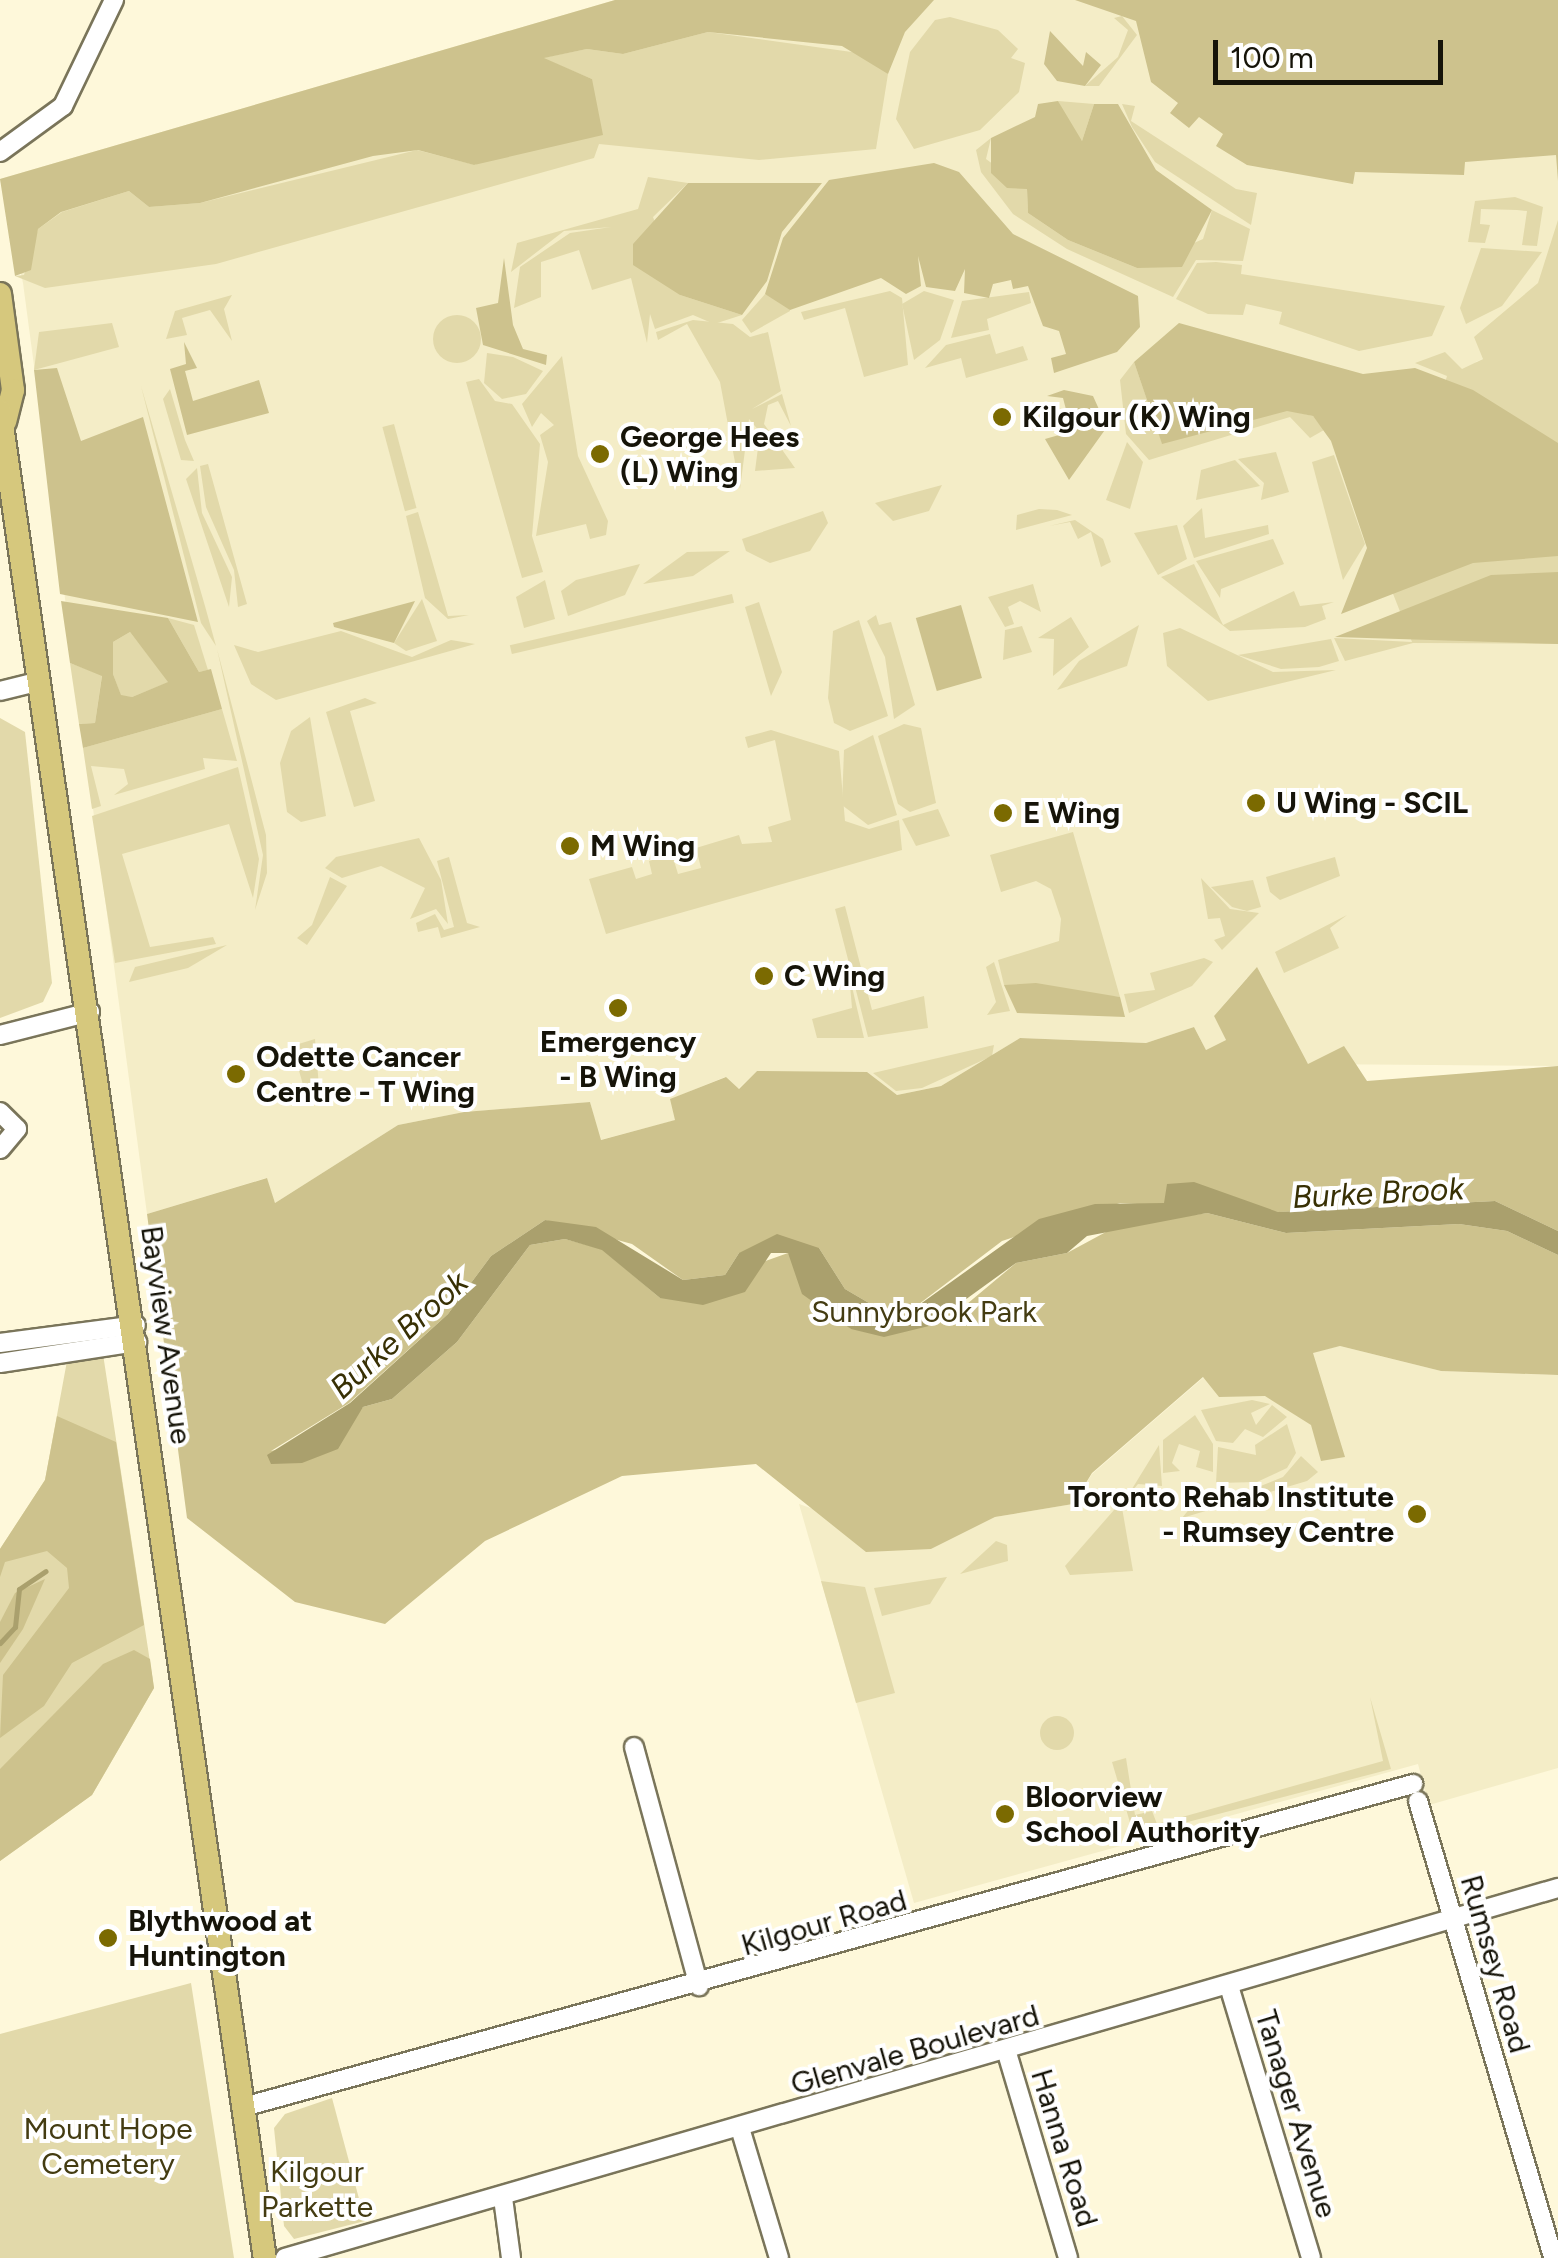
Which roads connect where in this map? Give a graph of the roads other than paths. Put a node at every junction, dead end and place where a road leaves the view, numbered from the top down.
1 (111, 2) edge
2 (0, 152) edge
3 (0, 294) edge
4 (2, 416) edge
5 (40, 681) junction
6 (0, 691) edge
7 (90, 1012) junction
8 (0, 1035) edge
9 (0, 1112) edge
10 (0, 1149) edge
11 (136, 1334) junction
12 (0, 1344) edge
13 (50, 1346) junction
14 (0, 1363) edge
15 (634, 1747) dead end
16 (1415, 1792) joint
17 (1558, 1888) edge
18 (1454, 1919) junction
19 (700, 1986) junction
20 (1229, 1986) junction
21 (1006, 2053) junction
22 (247, 2106) junction
23 (740, 2128) junction
24 (504, 2198) junction
25 (265, 2258) edge
26 (284, 2258) edge
27 (511, 2258) edge
28 (778, 2258) edge
29 (1068, 2258) edge
30 (1311, 2258) edge
31 (1552, 2258) edge

1 - 2 street
3 - 4 main road, Bayview Avenue
4 - 5 main road, Bayview Avenue
5 - 6 street
5 - 7 main road, Bayview Avenue
7 - 8 street
7 - 11 main road, Bayview Avenue
9 - 10 street
11 - 13 street
11 - 22 main road, Bayview Avenue
12 - 13 street
13 - 14 street
15 - 19 street
16 - 18 street, Rumsey Road
16 - 19 street, Kilgour Road
17 - 18 street, Glenvale Boulevard
18 - 20 street, Glenvale Boulevard
18 - 31 street, Rumsey Road
19 - 22 street, Kilgour Road
20 - 21 street, Glenvale Boulevard
20 - 30 street, Tanager Avenue
21 - 23 street, Glenvale Boulevard
21 - 29 street, Hanna Road
22 - 25 main road, Bayview Avenue
23 - 24 street, Glenvale Boulevard
23 - 28 street
24 - 26 street, Glenvale Boulevard
24 - 27 street

